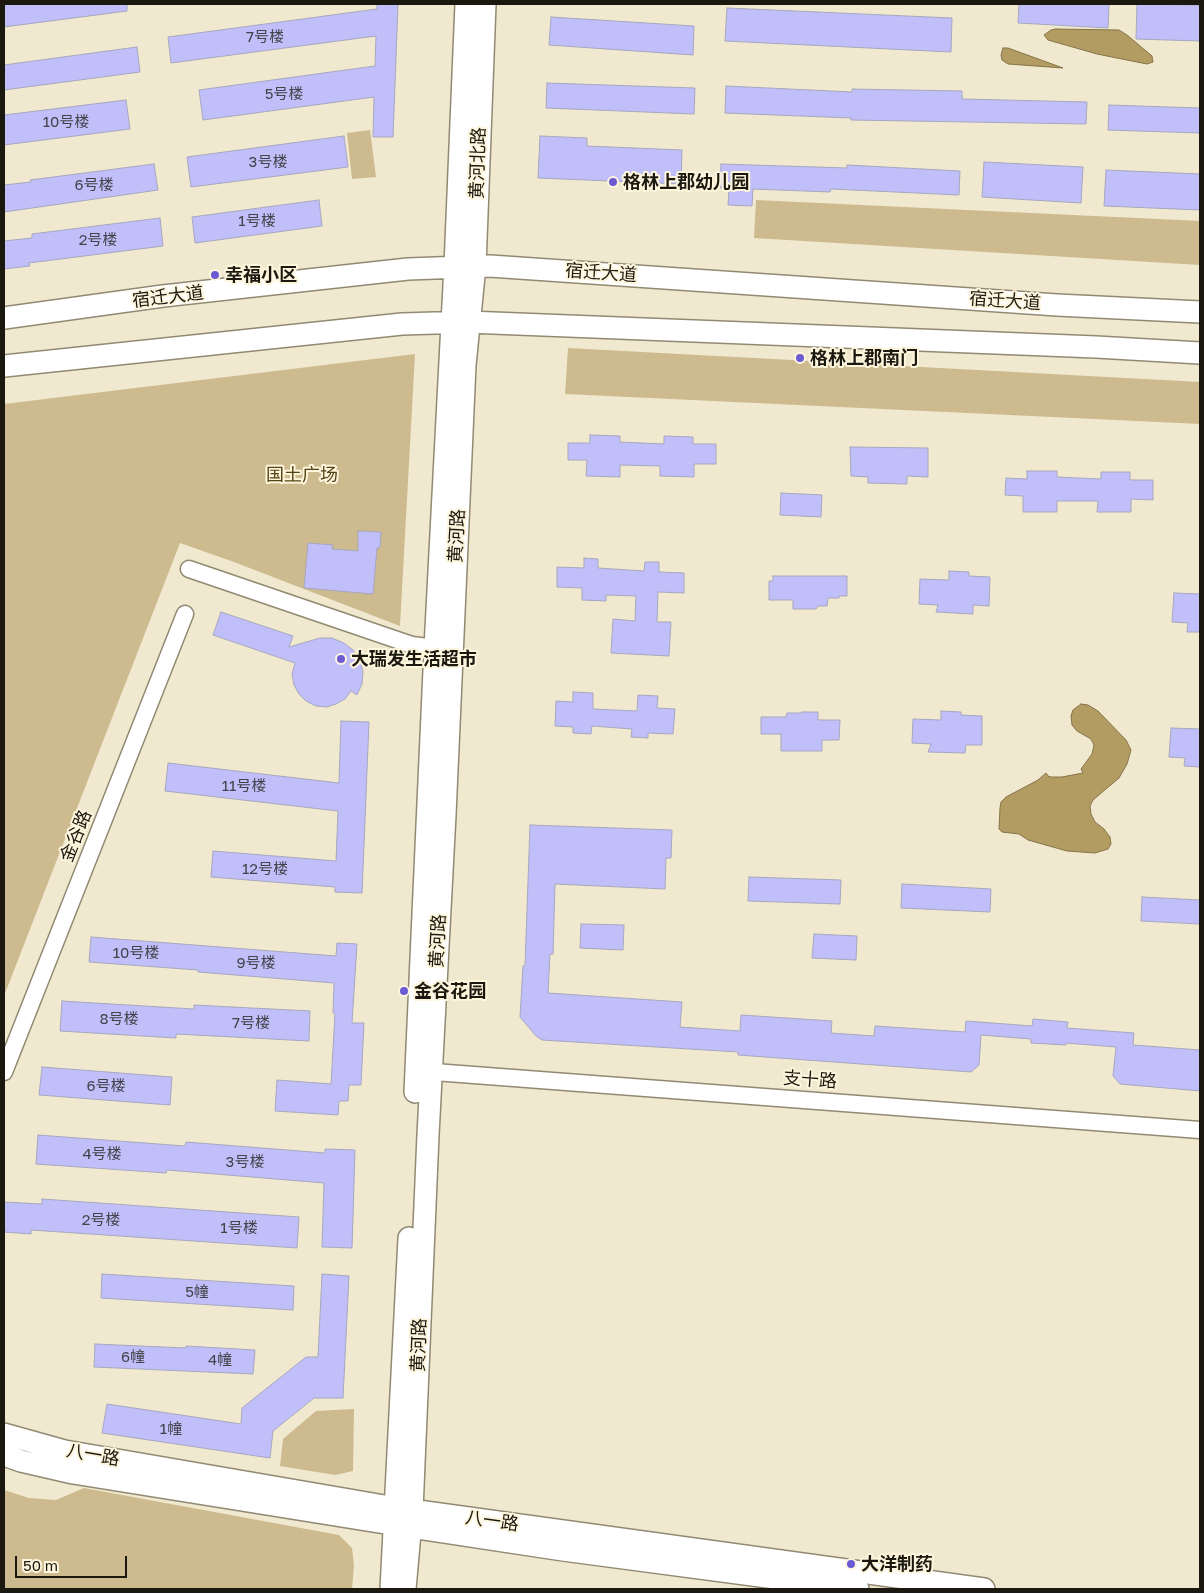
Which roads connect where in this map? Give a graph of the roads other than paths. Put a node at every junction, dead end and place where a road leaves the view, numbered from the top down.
1 (466, 4) edge
2 (485, 4) edge
3 (465, 266) junction
4 (1200, 312) edge
5 (4, 318) edge
6 (460, 322) junction
7 (1200, 353) edge
8 (4, 366) edge
9 (189, 569) dead end
10 (185, 614) dead end
11 (435, 648) junction
12 (424, 1071) junction
13 (4, 1072) edge
14 (1200, 1130) edge
15 (4, 1434) edge
16 (4, 1455) edge
17 (403, 1517) junction
18 (391, 1589) edge
19 (406, 1589) edge
20 (858, 1589) edge
21 (984, 1589) edge

1 - 3 main road, 黄河北路
2 - 3 main road, 黄河北路
3 - 4 main road, 宿迁大道
3 - 5 main road, 宿迁大道
3 - 6 main road, 黄河北路
6 - 7 main road
6 - 8 main road
6 - 11 main road, 黄河路
6 - 12 main road, 黄河路
9 - 11 street
10 - 13 street, 金谷路
11 - 12 main road, 黄河路
12 - 14 street, 支十路
12 - 17 main road, 黄河路
15 - 17 main road, 八一路
16 - 17 main road, 八一路
17 - 18 main road, 黄河路
17 - 19 main road, 黄河路
17 - 20 main road, 八一路
17 - 21 main road, 八一路

